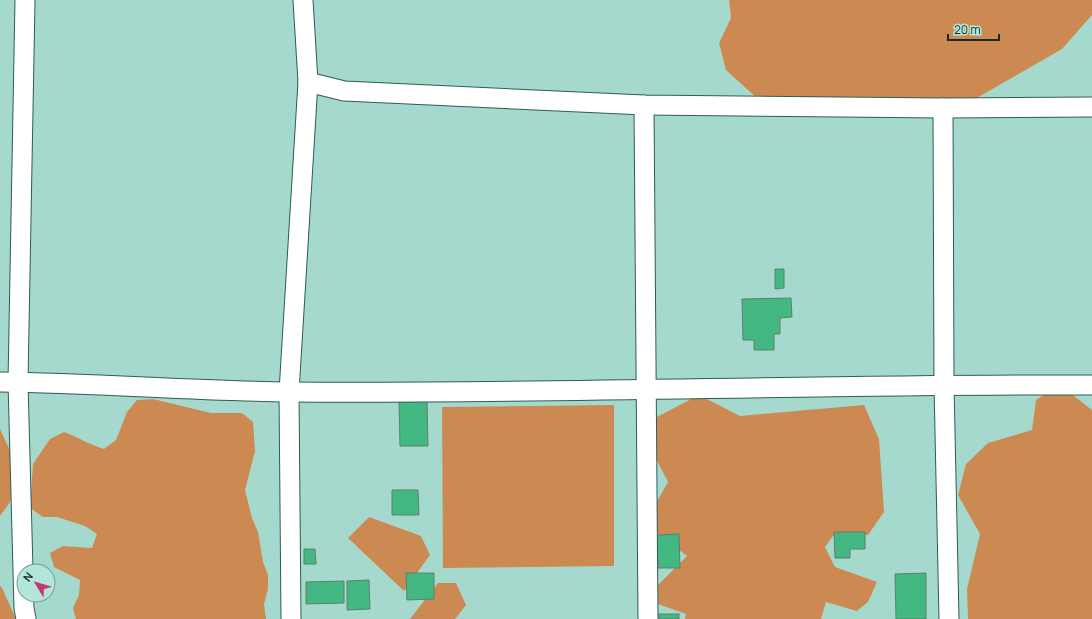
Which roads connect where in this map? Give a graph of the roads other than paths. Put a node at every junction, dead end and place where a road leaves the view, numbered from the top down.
1 (25, 0) edge
2 (303, 0) edge
3 (308, 82) junction
4 (644, 105) junction
5 (1092, 107) edge
6 (943, 108) junction
7 (9, 382) edge
8 (944, 385) junction
9 (1092, 385) edge
10 (646, 390) junction
11 (289, 392) junction
12 (26, 619) edge
13 (291, 619) edge
14 (648, 619) edge
15 (949, 619) edge

1 - 7 street
2 - 3 street
3 - 4 street
3 - 11 street
4 - 6 street
4 - 10 street
5 - 6 street
6 - 8 street
7 - 11 street
7 - 12 street
8 - 9 street
8 - 10 street
8 - 15 street
10 - 11 street
10 - 14 street
11 - 13 street

